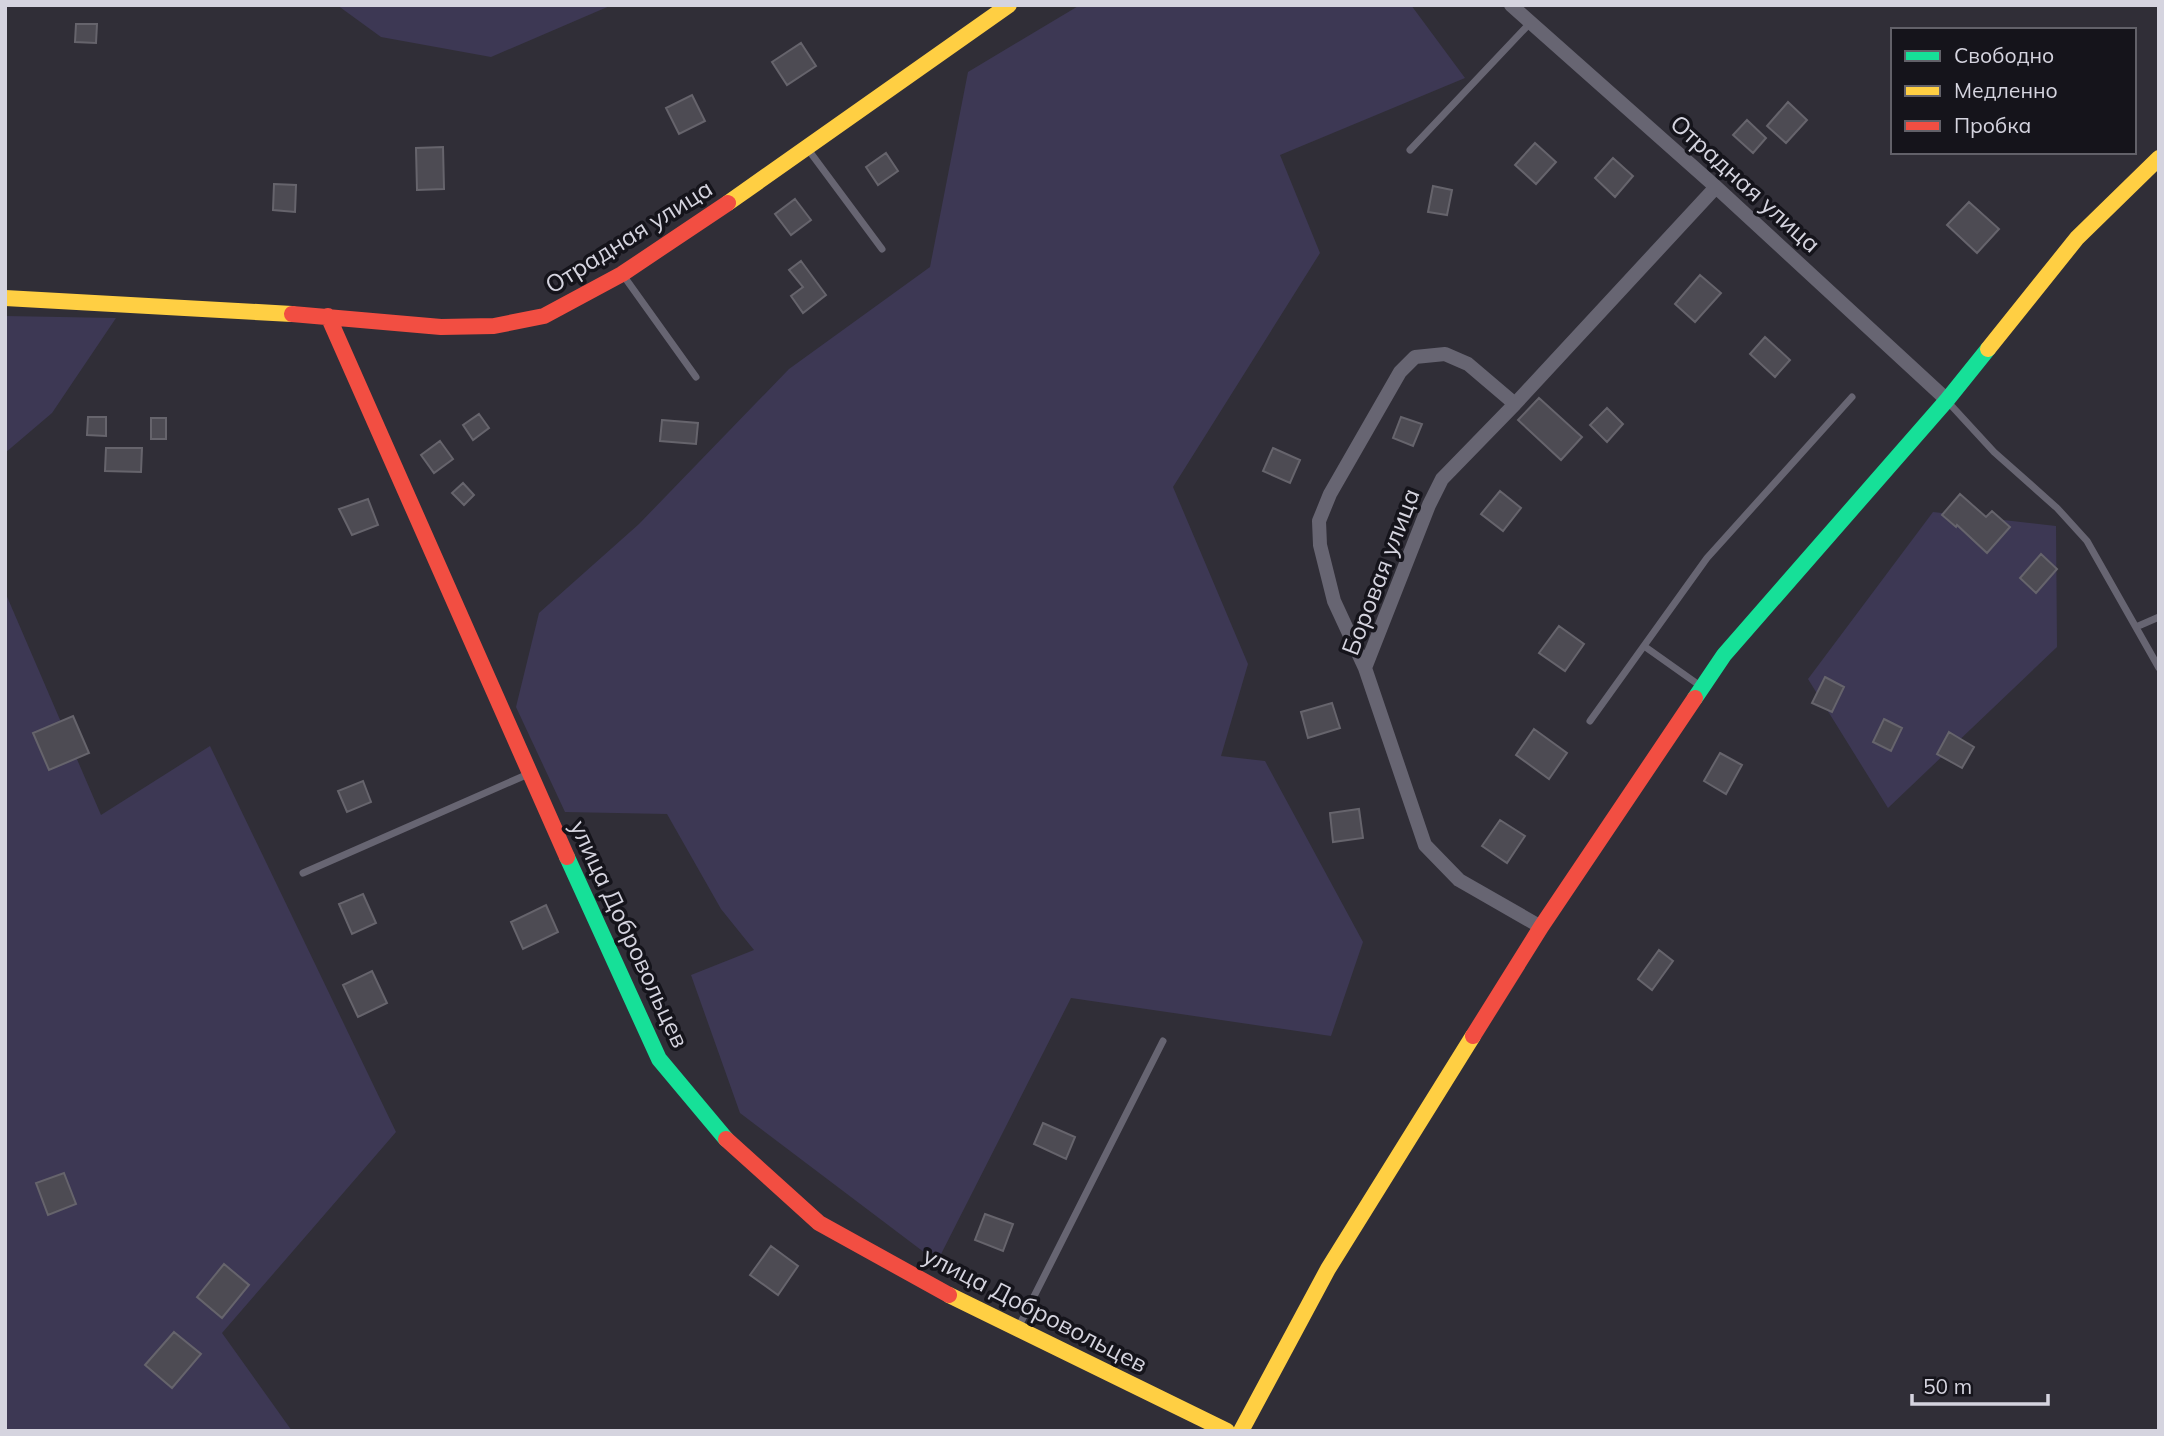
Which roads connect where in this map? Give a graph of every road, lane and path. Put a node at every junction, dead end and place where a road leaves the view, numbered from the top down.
1 (1009, 5) edge
2 (1516, 7) edge
3 (1531, 22) junction
4 (807, 149) junction
5 (1410, 150) dead end
6 (2159, 158) edge
7 (1716, 187) junction
8 (882, 250) dead end
9 (622, 274) junction
10 (5, 298) edge
11 (328, 316) junction
12 (696, 377) dead end
13 (1852, 397) dead end
14 (1947, 400) junction
15 (1515, 404) junction
16 (2159, 617) edge
17 (2136, 627) junction
18 (1644, 646) junction
19 (1365, 668) junction
20 (2159, 668) edge
21 (1703, 687) junction
22 (1590, 721) dead end
23 (530, 774) junction
24 (303, 873) dead end
25 (1541, 927) junction
26 (1163, 1041) dead end
27 (1018, 1328) junction
28 (1227, 1431) edge
29 (1241, 1431) edge

1 - 4 street, Отрадная улица
2 - 3 street, Отрадная улица
3 - 5 lane
3 - 7 street, Отрадная улица
4 - 8 lane
4 - 9 street, Отрадная улица
6 - 14 street
7 - 14 street, Отрадная улица
7 - 15 street, Боровая улица
9 - 11 street, Отрадная улица
9 - 12 lane
10 - 11 street, Отрадная улица
11 - 23 street, улица Добровольцев
13 - 18 lane
14 - 17 lane
14 - 21 street
15 - 19 street, Боровая улица
15 - 19 street
16 - 17 lane
17 - 20 lane
18 - 21 lane
18 - 22 lane
19 - 25 street, Боровая улица
21 - 25 street
23 - 24 lane
23 - 27 street, улица Добровольцев
25 - 29 street
26 - 27 lane
27 - 28 street, улица Добровольцев

